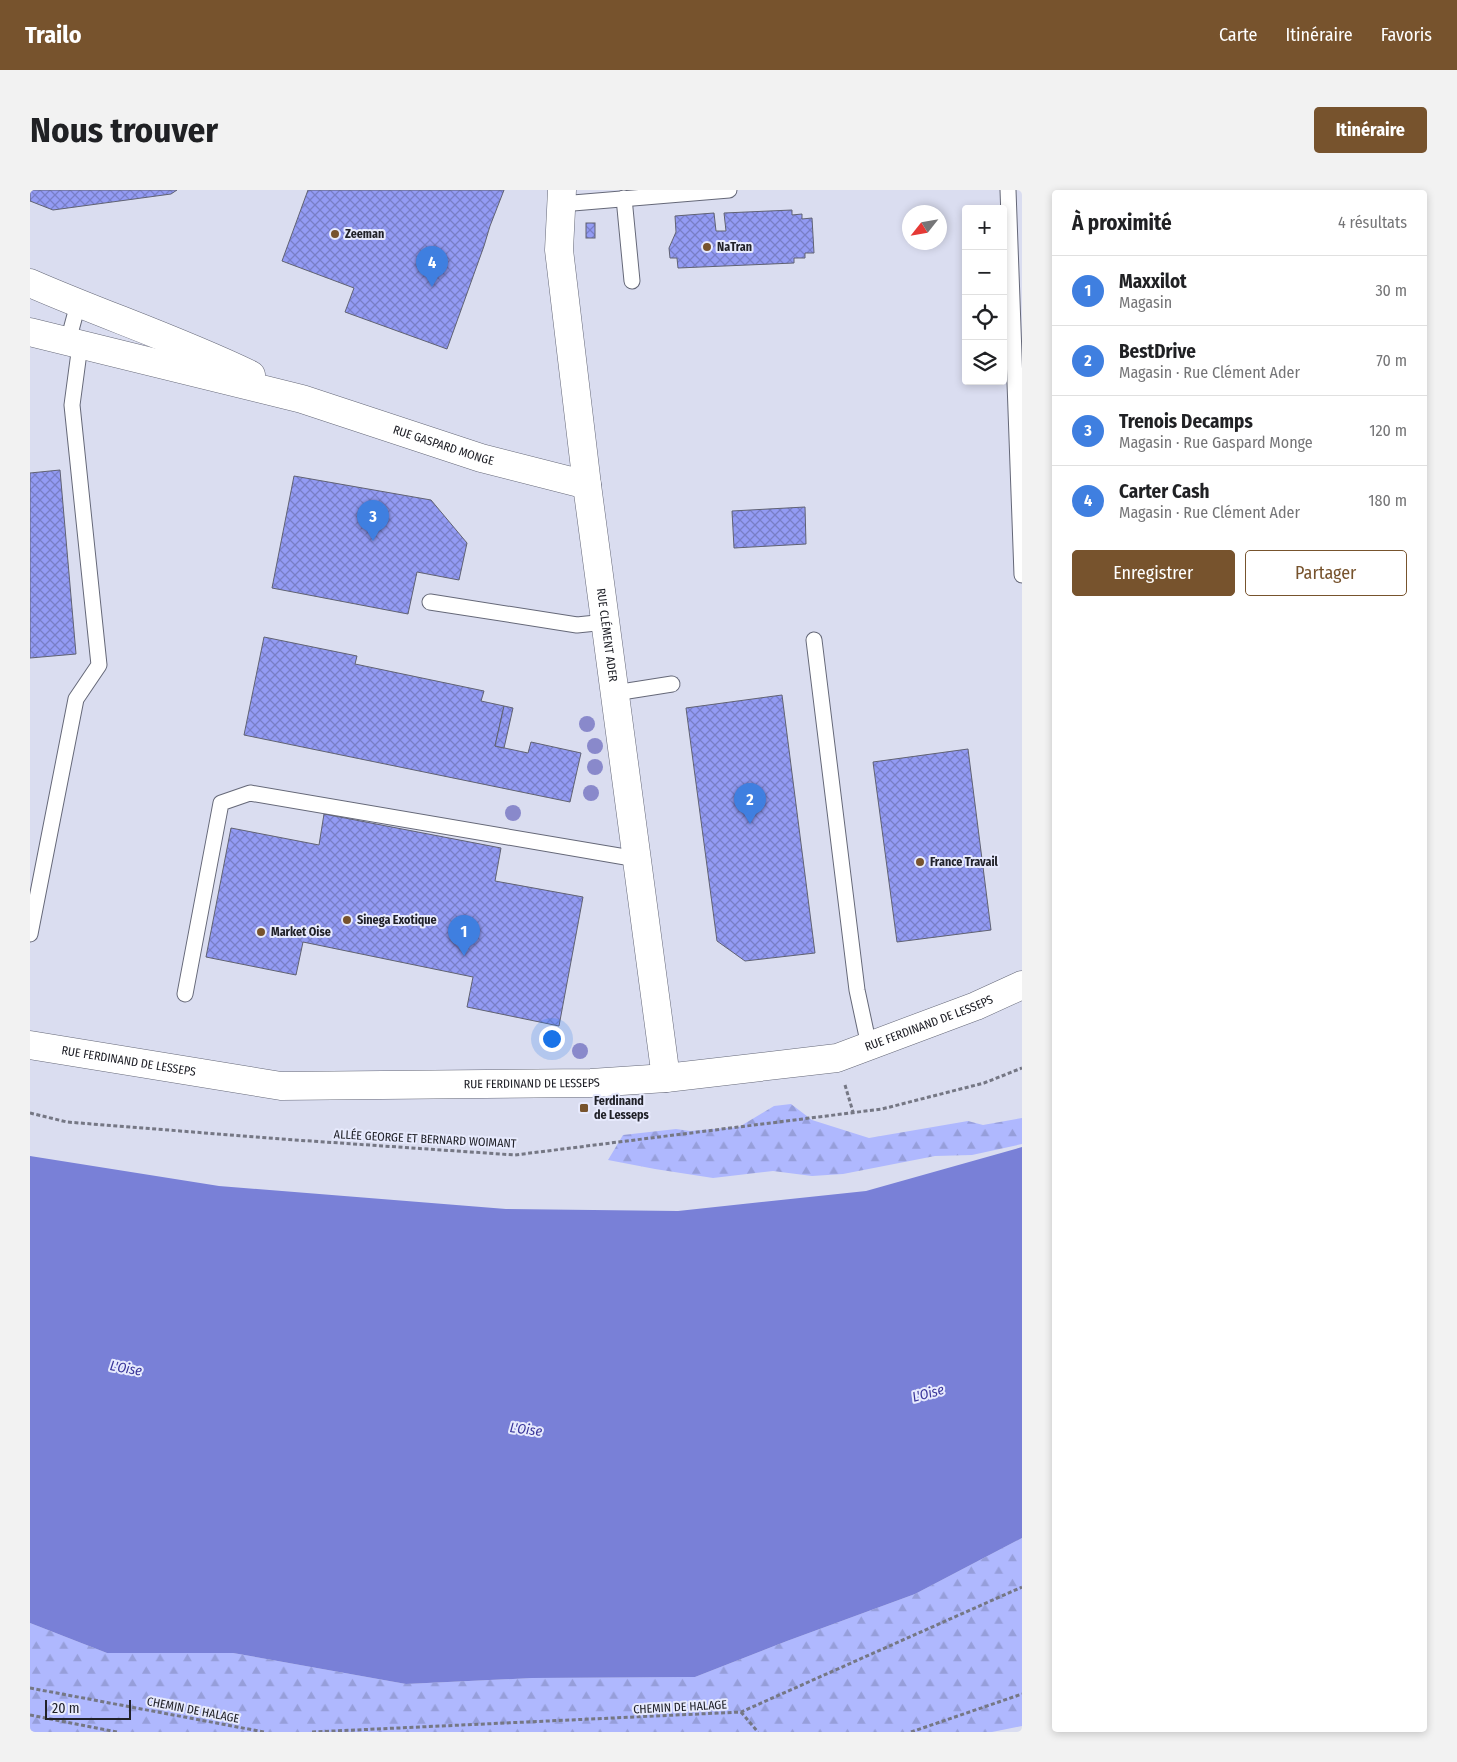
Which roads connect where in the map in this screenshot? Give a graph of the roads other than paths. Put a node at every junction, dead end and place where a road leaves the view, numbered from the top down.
1 (729, 190) edge
2 (1008, 190) edge
3 (562, 197) edge
4 (624, 198) junction
5 (632, 281) dead end
6 (30, 283) edge
7 (78, 304) junction
8 (30, 332) edge
9 (74, 343) junction
10 (302, 399) junction
11 (587, 485) junction
12 (1022, 575) edge
13 (430, 602) dead end
14 (606, 622) junction
15 (814, 640) dead end
16 (672, 684) dead end
17 (615, 693) junction
18 (637, 859) junction
19 (30, 934) edge
20 (1022, 986) edge
21 (185, 994) dead end
22 (30, 1045) edge
23 (869, 1046) junction
24 (666, 1078) junction

1 - 4 lane
2 - 12 lane
3 - 4 lane
3 - 11 street, RUE CLÉMENT ADER
4 - 5 lane
6 - 7 street, RUE GASPARD MONGE
7 - 9 lane
7 - 10 street, RUE GASPARD MONGE
8 - 9 street, RUE GASPARD MONGE
9 - 10 street, RUE GASPARD MONGE
9 - 19 lane
10 - 11 street, RUE GASPARD MONGE
11 - 14 street, RUE CLÉMENT ADER
13 - 14 lane
14 - 17 street, RUE CLÉMENT ADER
15 - 23 lane
16 - 17 lane
17 - 18 street, RUE CLÉMENT ADER
18 - 21 lane
18 - 24 street, RUE CLÉMENT ADER
20 - 23 street, RUE FERDINAND DE LESSEPS
22 - 24 street, RUE FERDINAND DE LESSEPS
23 - 24 street, RUE FERDINAND DE LESSEPS

